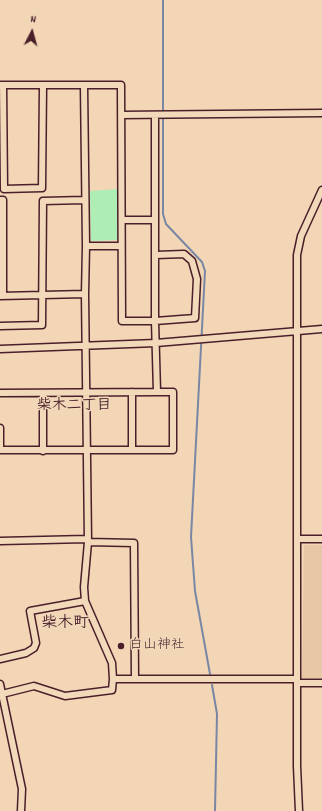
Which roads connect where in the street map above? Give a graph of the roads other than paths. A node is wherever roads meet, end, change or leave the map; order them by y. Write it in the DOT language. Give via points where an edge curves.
graph roads {
  1 [pos="2,85"];
  2 [pos="43,86"];
  3 [pos="84,86"];
  4 [pos="322,114"];
  5 [pos="121,115"];
  6 [pos="156,115"];
  7 [pos="322,190"];
  8 [pos="0,200"];
  9 [pos="84,200"];
  10 [pos="122,220"];
  11 [pos="155,220"];
  12 [pos="86,246"];
  13 [pos="121,246"];
  14 [pos="156,255"];
  15 [pos="85,294"];
  16 [pos="43,295"];
  17 [pos="2,296"];
  18 [pos="155,321"];
  19 [pos="0,326"];
  20 [pos="322,329"];
  21 [pos="296,331"];
  22 [pos="156,343"];
  23 [pos="86,346"];
  24 [pos="0,349"];
  25 [pos="86,392"];
  26 [pos="132,392"];
  27 [pos="157,392"];
  28 [pos="0,393"];
  29 [pos="43,393"];
  30 [pos="0,428"];
  31 [pos="132,449"];
  32 [pos="0,450"];
  33 [pos="44,451"];
  34 [pos="87,451"];
  35 [pos="298,539"];
  36 [pos="322,539"];
  37 [pos="0,540"];
  38 [pos="87,540"];
  39 [pos="85,602"];
  40 [pos="0,659"];
  41 [pos="113,679"];
  42 [pos="135,679"];
  43 [pos="297,681"];
  44 [pos="322,683"];
  45 [pos="0,684"];
  46 [pos="2,694"];
  47 [pos="21,811"];
  48 [pos="299,811"];
  1 -- 2 [label="street"];
  1 -- 2 [label="street" via="4,189 42,188"];
  2 -- 3 [label="street"];
  3 -- 5 [label="street" via="121,85"];
  3 -- 9 [label="street"];
  4 -- 6 [label="street"];
  5 -- 6 [label="street"];
  5 -- 10 [label="street"];
  6 -- 11 [label="street"];
  7 -- 21 [label="street" via="301,236 297,254"];
  8 -- 17 [label="street" via="3,200"];
  9 -- 12 [label="street"];
  9 -- 16 [label="street" via="43,200"];
  10 -- 11 [label="street"];
  10 -- 13 [label="street"];
  11 -- 14 [label="street"];
  12 -- 13 [label="street"];
  12 -- 15 [label="street"];
  13 -- 18 [label="street" via="122,321"];
  14 -- 18 [label="street"];
  14 -- 18 [label="street" via="184,254 192,261 197,279 195,318"];
  15 -- 16 [label="street"];
  15 -- 23 [label="street"];
  16 -- 17 [label="street"];
  16 -- 19 [label="street" via="42,325"];
  18 -- 22 [label="street"];
  20 -- 21 [label="street"];
  21 -- 22 [label="street"];
  21 -- 35 [label="street"];
  22 -- 23 [label="street"];
  22 -- 27 [label="street"];
  23 -- 24 [label="street"];
  23 -- 25 [label="street"];
  25 -- 26 [label="street"];
  25 -- 29 [label="street"];
  25 -- 34 [label="street"];
  26 -- 27 [label="street"];
  26 -- 31 [label="street"];
  27 -- 31 [label="street" via="173,392 173,450"];
  28 -- 29 [label="street"];
  29 -- 33 [label="street"];
  30 -- 32 [label="street"];
  31 -- 34 [label="street"];
  32 -- 33 [label="street"];
  33 -- 34 [label="street"];
  34 -- 38 [label="street"];
  35 -- 36 [label="street"];
  35 -- 43 [label="street"];
  37 -- 38 [label="street"];
  38 -- 39 [label="street"];
  38 -- 42 [label="street" via="134,543"];
  39 -- 40 [label="street" via="30,611 36,643 34,648 26,653"];
  39 -- 41 [label="street" via="112,663"];
  41 -- 42 [label="street"];
  41 -- 46 [label="street" via="112,690 65,696 34,686"];
  42 -- 43 [label="street"];
  43 -- 44 [label="street"];
  43 -- 48 [label="street"];
  45 -- 46 [label="street"];
  46 -- 47 [label="street" via="22,789"];
}
